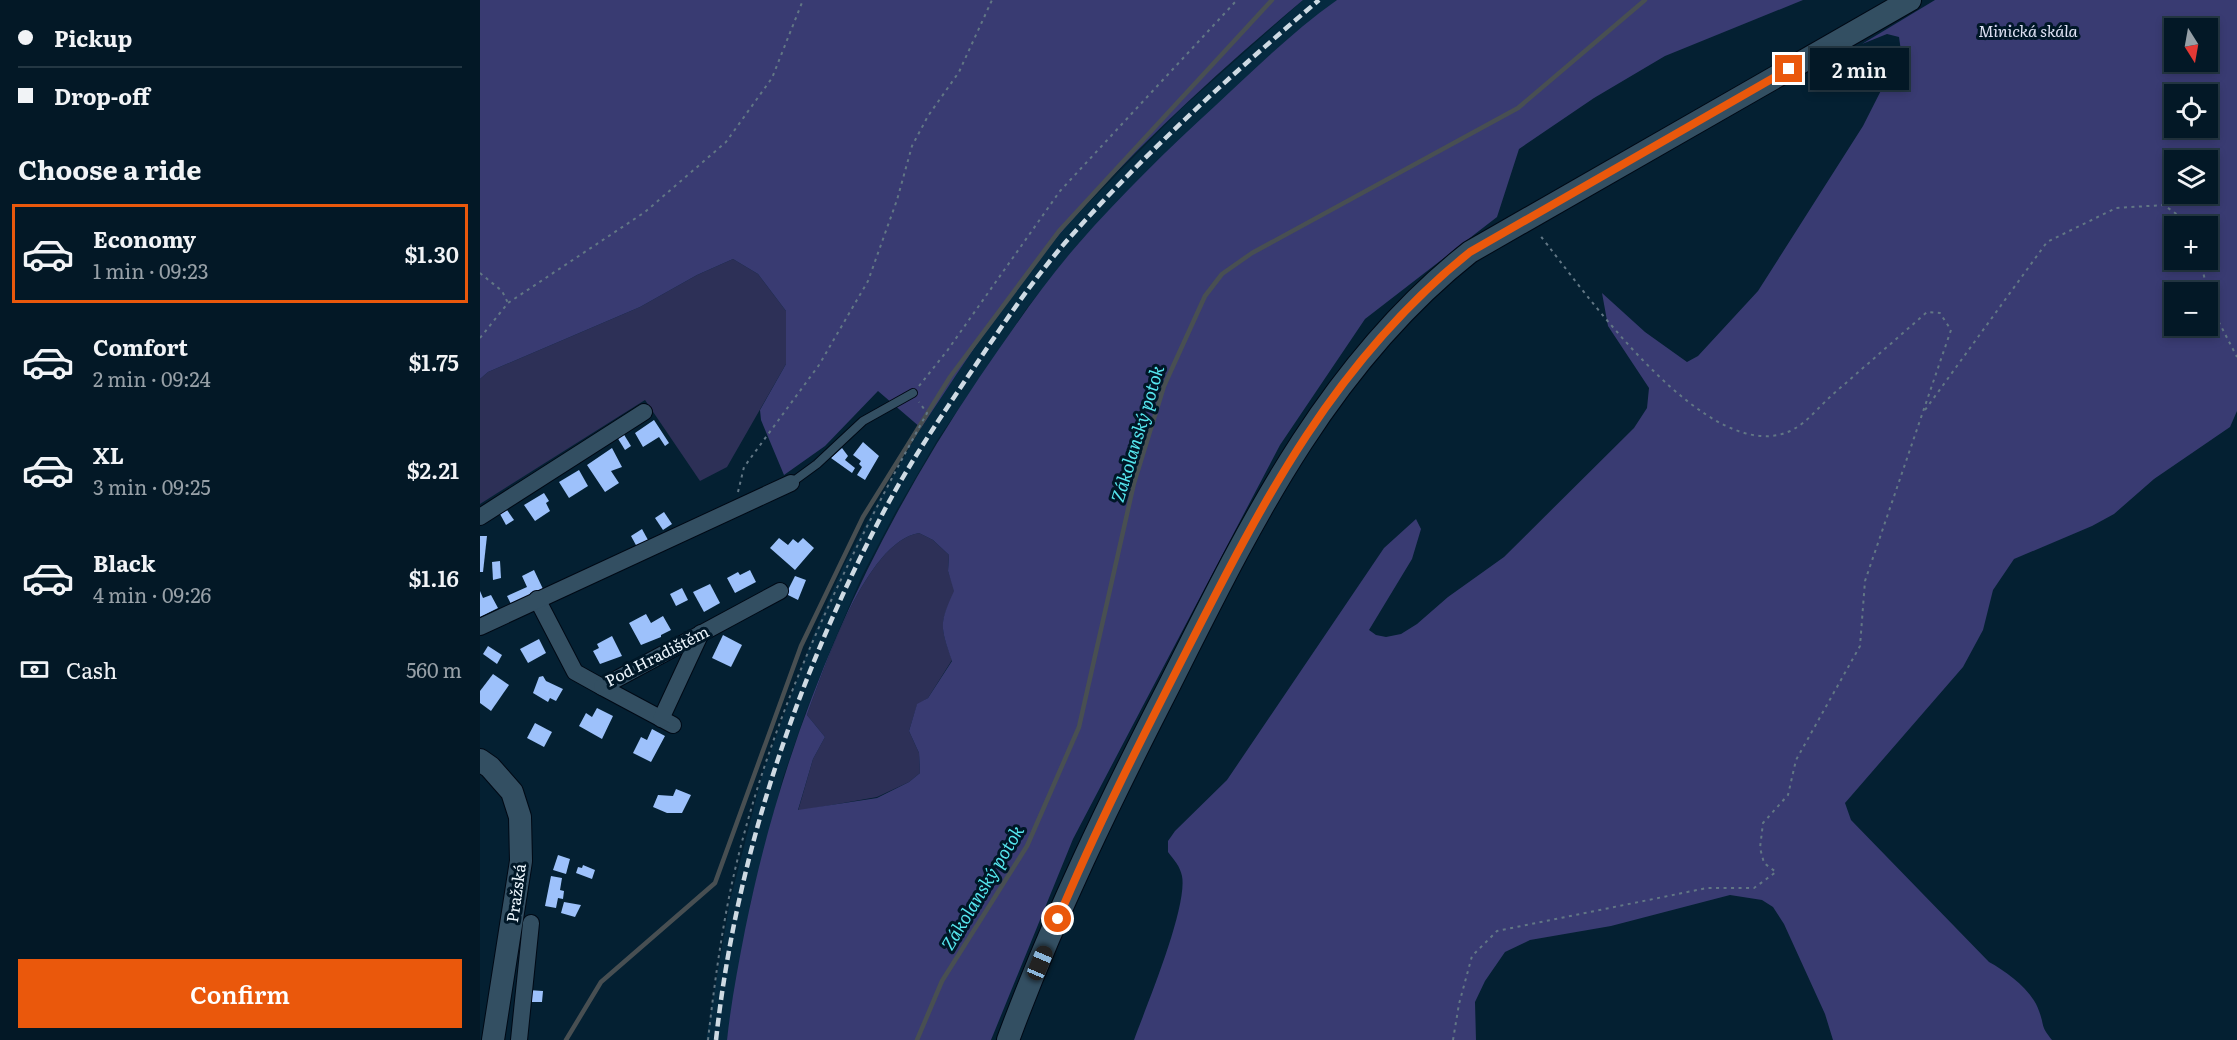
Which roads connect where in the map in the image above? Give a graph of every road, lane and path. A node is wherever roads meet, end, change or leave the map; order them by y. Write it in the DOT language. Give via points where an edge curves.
graph roads {
  1 [pos="803,0"];
  2 [pos="992,0"];
  3 [pos="1237,0"];
  4 [pos="1910,0"];
  5 [pos="2179,216"];
  6 [pos="1527,219"];
  7 [pos="480,273"];
  8 [pos="508,303"];
  9 [pos="2218,320"];
  10 [pos="480,338"];
  11 [pos="2237,357"];
  12 [pos="913,393"];
  13 [pos="921,405"];
  14 [pos="644,412"];
  15 [pos="1922,412"];
  16 [pos="791,483"];
  17 [pos="737,498"];
  18 [pos="480,517"];
  19 [pos="780,591"];
  20 [pos="537,599"];
  21 [pos="480,627"];
  22 [pos="701,633"];
  23 [pos="602,687"];
  24 [pos="480,760"];
  25 [pos="531,923"];
  26 [pos="494,1040"];
  27 [pos="519,1040"];
  28 [pos="708,1040"];
  29 [pos="1008,1040"];
  30 [pos="1453,1040"];
  1 -- 8 [label="path" via="772,78 726,142 645,212"];
  2 -- 17 [label="path" via="959,72 912,146 868,281 819,365 744,467"];
  3 -- 12 [label="path" via="1060,191"];
  4 -- 6 [label="main road"];
  5 -- 15 [label="path" via="2164,205 2116,208 2047,242"];
  6 -- 15 [label="path" via="1614,332 1683,400 1735,429 1764,438 1794,429 1927,312 1940,313 1951,330"];
  6 -- 29 [label="main road" via="1470,252 1431,283 1347,375 1310,427 1215,594 1095,831"];
  7 -- 8 [label="path" via="502,291"];
  8 -- 10 [label="path"];
  9 -- 11 [label="path"];
  12 -- 16 [label="lane" via="863,421"];
  13 -- 28 [label="path" via="927,413 869,519 818,627 759,788 732,882"];
  14 -- 18 [label="street"];
  15 -- 30 [label="path" via="1864,581 1860,646 1796,760 1788,795 1763,823 1760,848 1764,863 1776,872 1754,888 1707,888 1497,931 1472,956"];
  16 -- 20 [label="street"];
  19 -- 22 [label="street, Pod Hradištěm"];
  20 -- 21 [label="street"];
  20 -- 23 [label="street, Pod Hradištěm" via="575,672"];
  22 -- 23 [label="street, Pod Hradištěm"];
  22 -- 23 [label="street" via="667,722"];
  24 -- 26 [label="main road, Pražská" via="512,792 520,817 521,861"];
  25 -- 27 [label="street, Pražská"];
}
